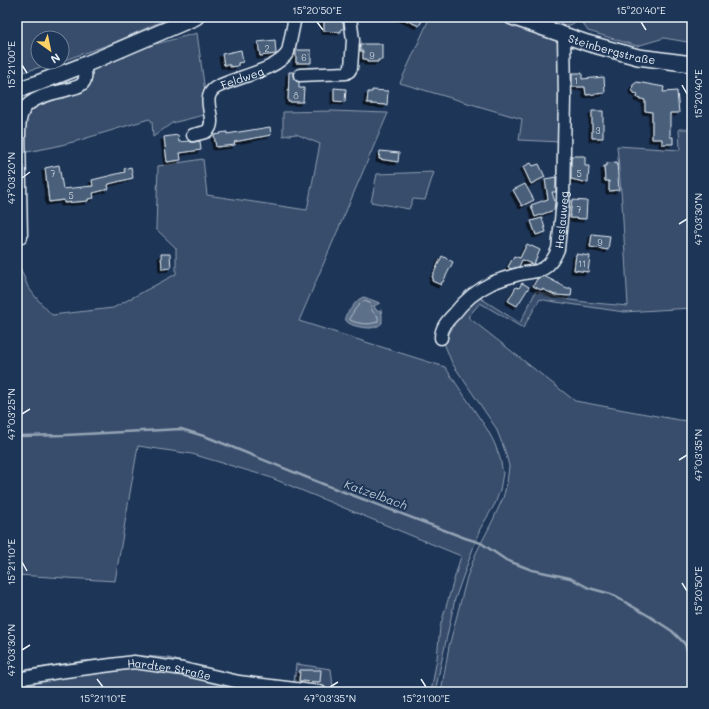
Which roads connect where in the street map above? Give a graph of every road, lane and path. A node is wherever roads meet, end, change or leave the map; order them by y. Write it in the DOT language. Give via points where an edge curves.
graph roads {
  1 [pos="196,17"];
  2 [pos="295,17"];
  3 [pos="350,17"];
  4 [pos="512,17"];
  5 [pos="564,35"];
  6 [pos="692,64"];
  7 [pos="84,65"];
  8 [pos="300,75"];
  9 [pos="17,90"];
  10 [pos="193,135"];
  11 [pos="21,237"];
  12 [pos="441,338"];
  13 [pos="17,679"];
  14 [pos="320,692"];
  1 -- 7 [label="main road"];
  2 -- 10 [label="street, Feldweg" via="286,56 272,65 214,90 209,96 210,127 206,132"];
  3 -- 8 [label="street" via="352,40 349,71"];
  4 -- 5 [label="main road, Steinbergstraße"];
  5 -- 6 [label="main road, Steinbergstraße" via="638,58"];
  5 -- 12 [label="street, Haslauweg" via="563,201 556,255 539,271 493,282 478,290 448,321 442,330"];
  7 -- 9 [label="main road"];
  7 -- 11 [label="street" via="85,79 80,86 34,100 22,112 18,135"];
  13 -- 14 [label="street, Hardter Straße" via="134,662 184,669 239,682"];
}
